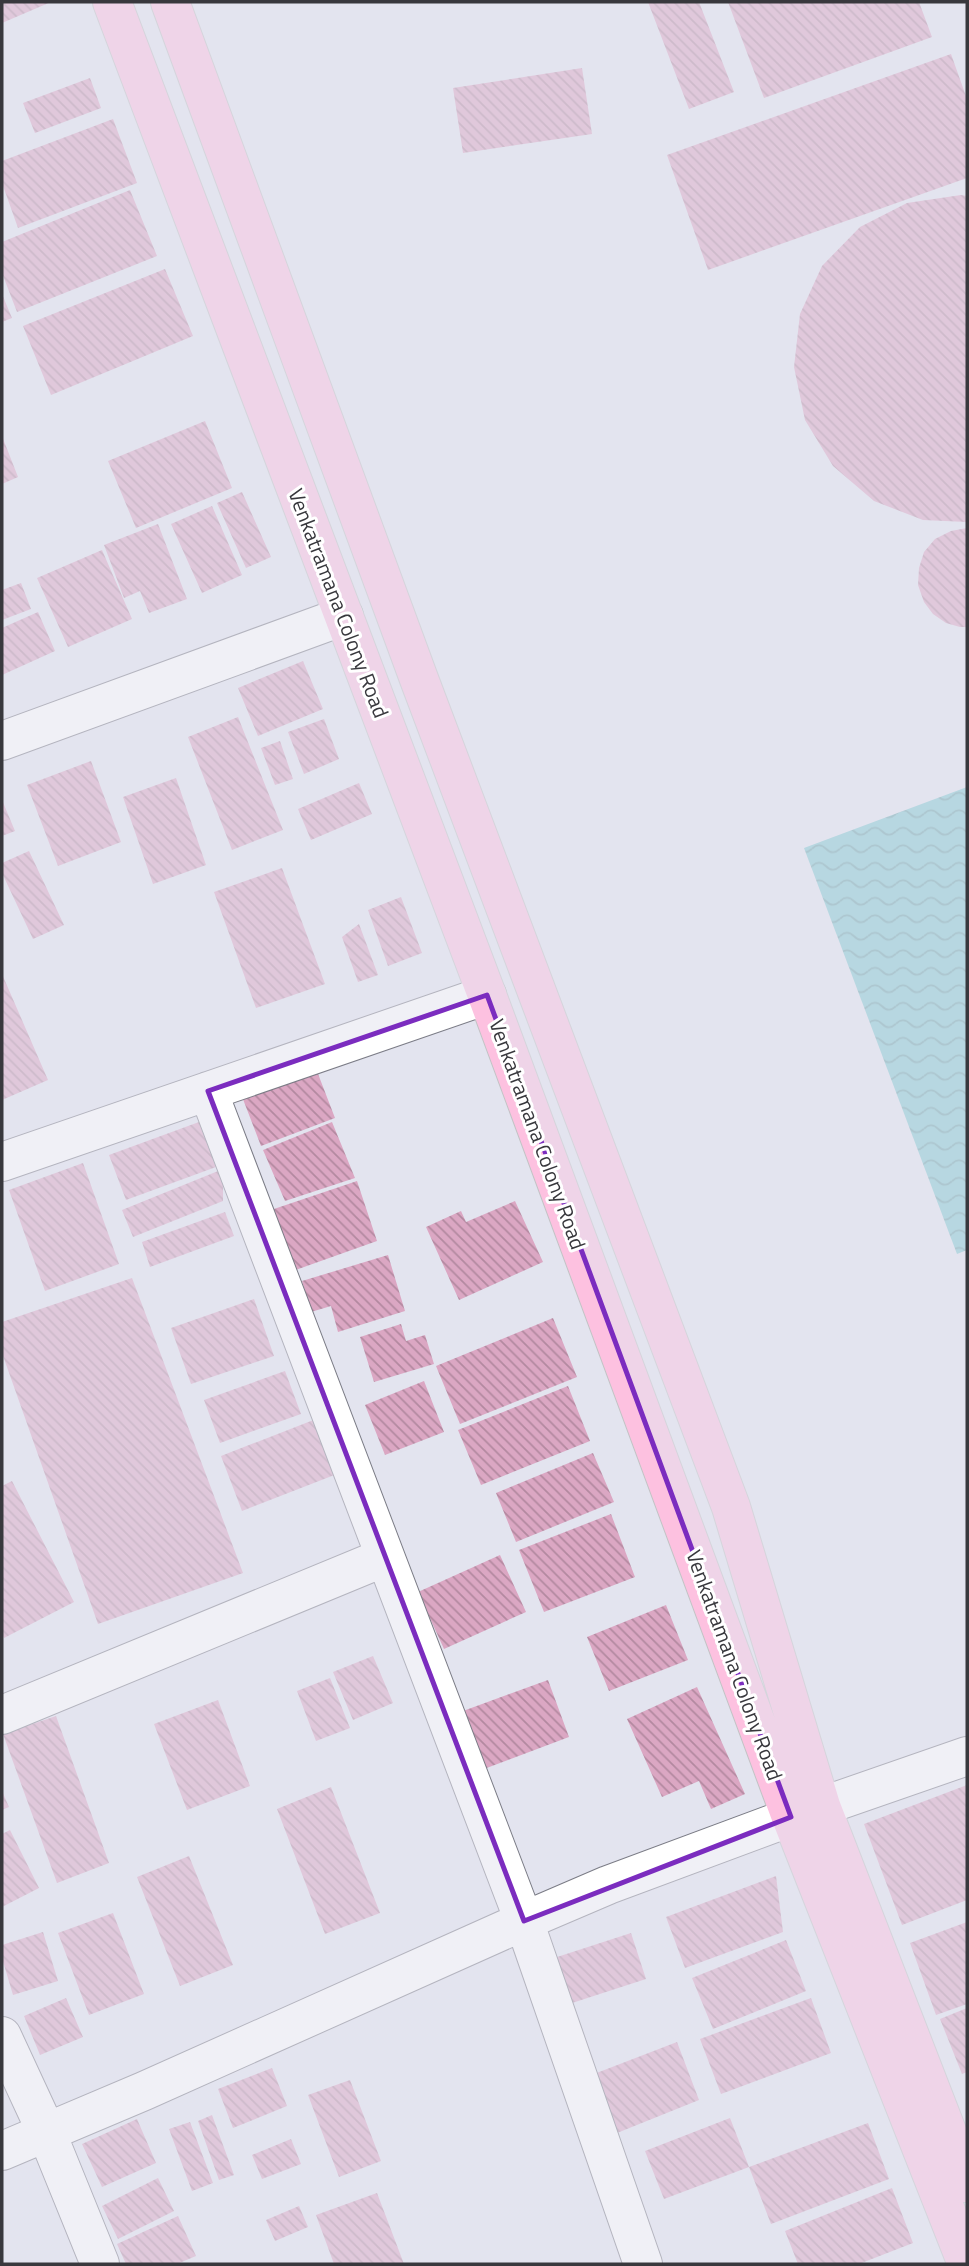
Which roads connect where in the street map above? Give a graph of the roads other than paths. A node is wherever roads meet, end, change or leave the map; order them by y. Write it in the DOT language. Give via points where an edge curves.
graph roads {
  1 [pos="112,2"];
  2 [pos="170,2"];
  3 [pos="344,616"];
  4 [pos="2,741"];
  5 [pos="487,995"];
  6 [pos="208,1091"];
  7 [pos="2,1162"];
  8 [pos="385,1557"];
  9 [pos="2,1715"];
  10 [pos="967,1756"];
  11 [pos="806,1812"];
  12 [pos="524,1921"];
  13 [pos="2,2036"];
  14 [pos="46,2131"];
  15 [pos="2,2151"];
  16 [pos="967,2183"];
  17 [pos="100,2264"];
  18 [pos="643,2264"];
  19 [pos="967,2264"];
  1 -- 3 [label="main road, Venkatramana Colony Road"];
  2 -- 11 [label="main road" via="731,1507"];
  3 -- 4 [label="street"];
  3 -- 5 [label="main road, Venkatramana Colony Road"];
  5 -- 6 [label="street"];
  5 -- 11 [label="main road, Venkatramana Colony Road"];
  6 -- 7 [label="street"];
  6 -- 8 [label="street"];
  8 -- 9 [label="street"];
  8 -- 12 [label="street"];
  10 -- 11 [label="street"];
  11 -- 12 [label="street"];
  11 -- 16 [label="main road"];
  11 -- 19 [label="main road, Venkatramana Colony Road"];
  12 -- 14 [label="street"];
  12 -- 18 [label="street"];
  13 -- 14 [label="street"];
  14 -- 15 [label="street"];
  14 -- 17 [label="street"];
}
